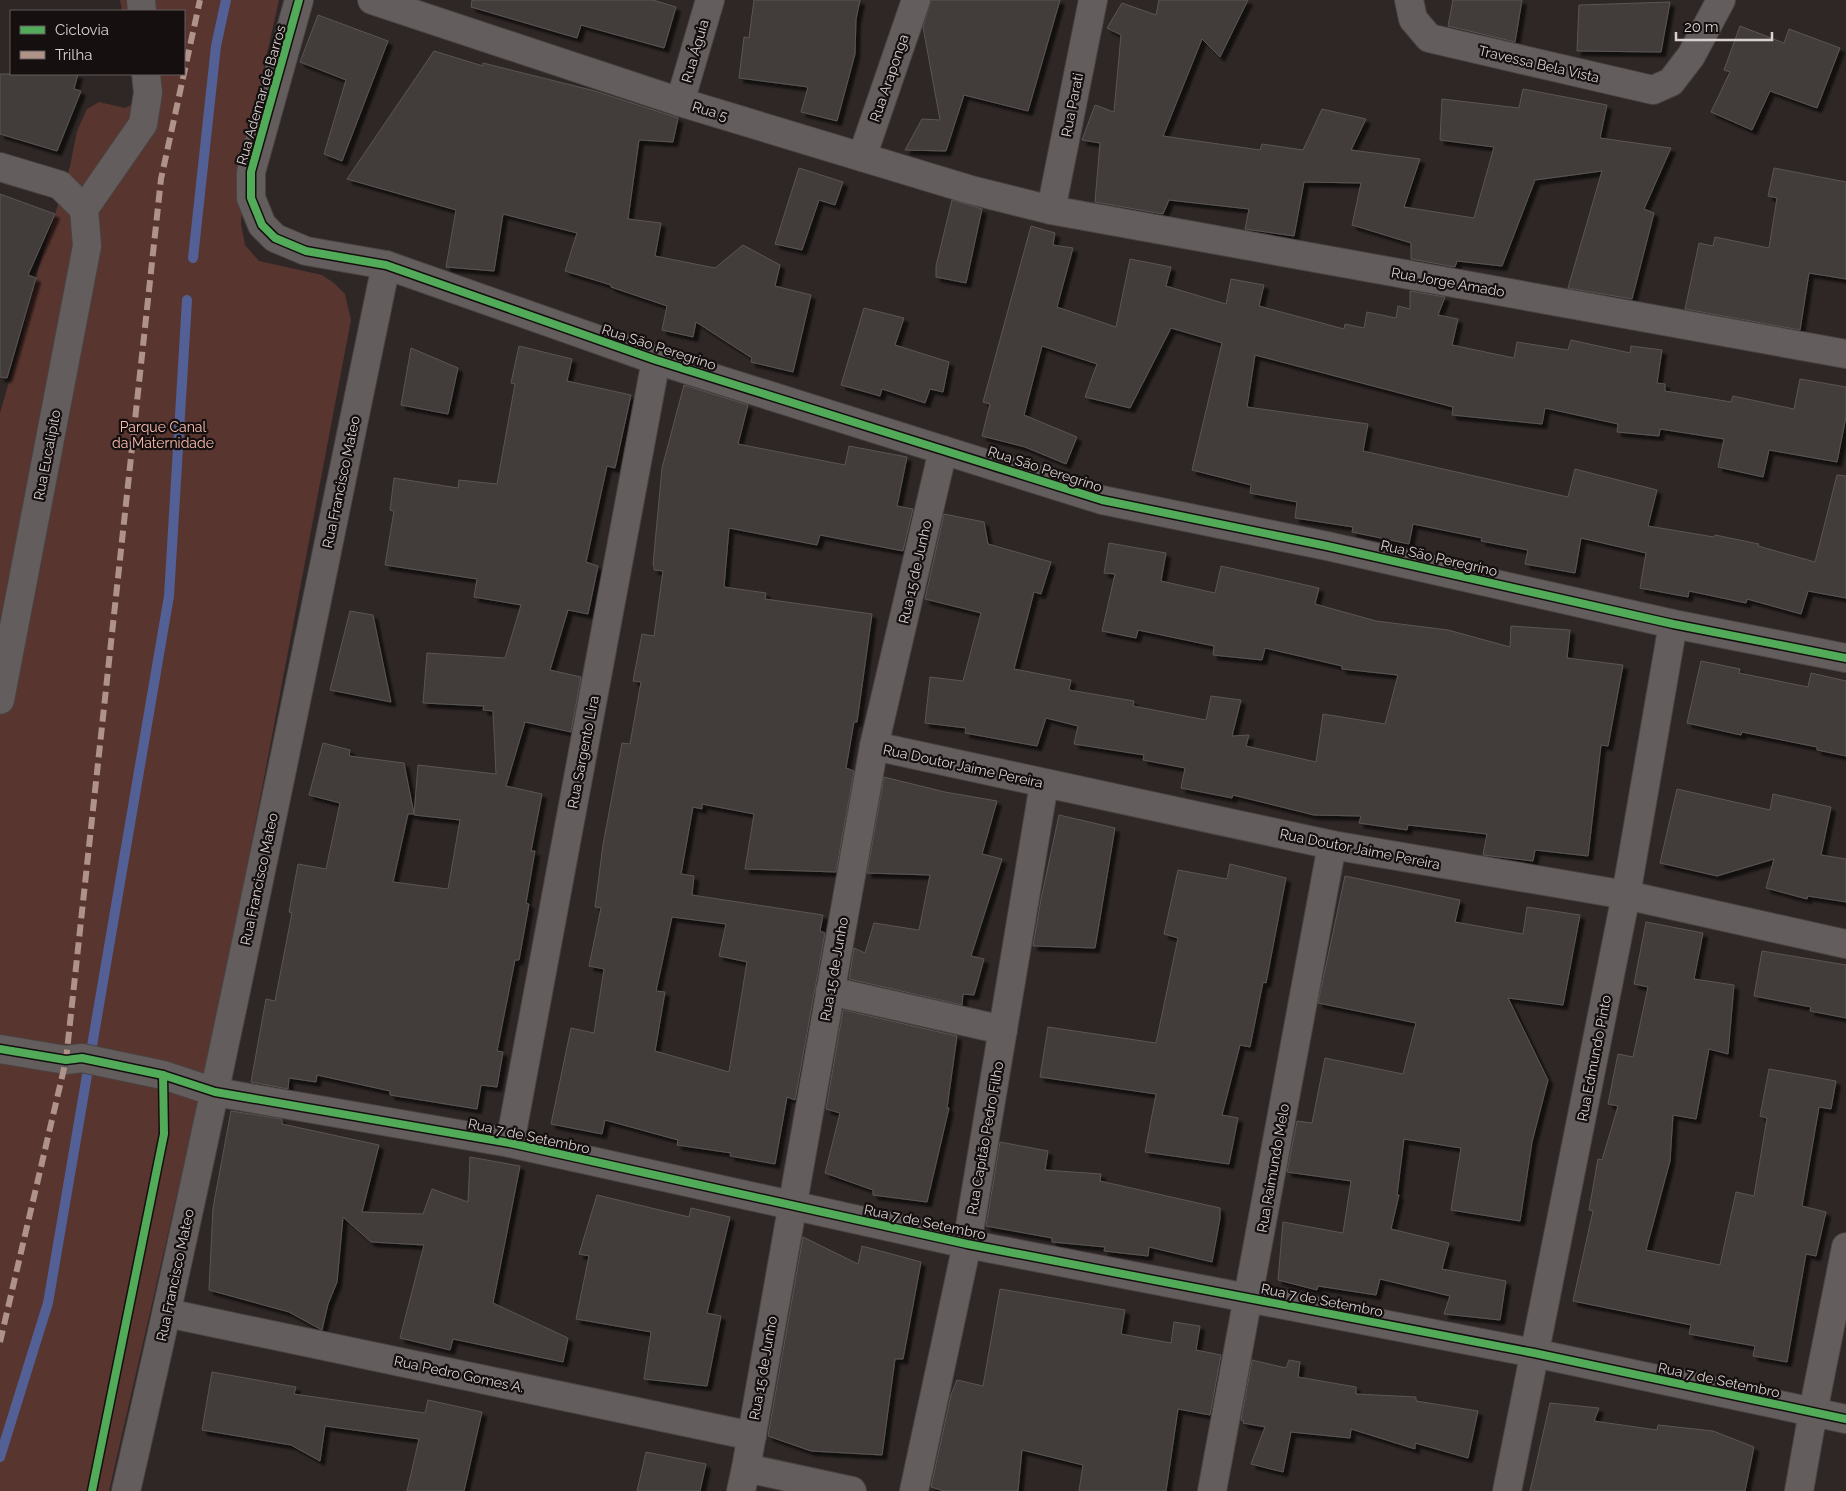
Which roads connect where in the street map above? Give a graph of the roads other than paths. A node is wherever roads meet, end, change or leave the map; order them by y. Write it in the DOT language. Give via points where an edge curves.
graph roads {
  1 [pos="300,0"];
  2 [pos="372,0"];
  3 [pos="710,0"];
  4 [pos="916,0"];
  5 [pos="1093,0"];
  6 [pos="1721,0"];
  7 [pos="1411,9"];
  8 [pos="146,75"];
  9 [pos="680,102"];
  10 [pos="862,157"];
  11 [pos="0,167"];
  12 [pos="84,209"];
  13 [pos="1051,210"];
  14 [pos="262,225"];
  15 [pos="386,265"];
  16 [pos="1846,354"];
  17 [pos="656,360"];
  18 [pos="943,450"];
  19 [pos="1673,624"];
  20 [pos="1846,658"];
  21 [pos="0,700"];
  22 [pos="874,746"];
  23 [pos="1044,784"];
  24 [pos="1332,845"];
  25 [pos="1626,896"];
  26 [pos="1846,944"];
  27 [pos="830,991"];
  28 [pos="1003,1030"];
  29 [pos="0,1049"];
  30 [pos="215,1092"];
  31 [pos="510,1143"];
  32 [pos="791,1207"];
  33 [pos="967,1244"];
  34 [pos="1846,1247"];
  35 [pos="1249,1299"];
  36 [pos="167,1313"];
  37 [pos="1534,1353"];
  38 [pos="1813,1412"];
  39 [pos="1846,1419"];
  40 [pos="752,1436"];
  41 [pos="743,1480"];
  42 [pos="126,1491"];
  43 [pos="852,1491"];
  44 [pos="914,1491"];
  45 [pos="1212,1491"];
  46 [pos="1507,1491"];
  47 [pos="1799,1491"];
  1 -- 14 [label="street, Rua Ademar de Barros" via="251,172 251,198"];
  2 -- 9 [label="street, Rua 5"];
  3 -- 9 [label="street, Rua Águia"];
  4 -- 10 [label="street, Rua Araponga"];
  5 -- 13 [label="street, Rua Parati"];
  6 -- 7 [label="street, Travessa Bela Vista" via="1691,56 1672,82 1653,90 1429,38"];
  8 -- 12 [label="street" via="148,93 143,124"];
  9 -- 10 [label="street, Rua 5"];
  10 -- 13 [label="street, Rua 5"];
  11 -- 12 [label="street" via="60,185"];
  12 -- 21 [label="street, Rua Eucalipito" via="88,246"];
  13 -- 16 [label="street, Rua Jorge Amado"];
  14 -- 15 [label="street, Rua São Peregrino" via="275,238 306,251"];
  15 -- 17 [label="street, Rua São Peregrino"];
  15 -- 30 [label="street, Rua Francisco Mateo"];
  17 -- 18 [label="street, Rua São Peregrino"];
  17 -- 31 [label="street, Rua Sargento Lira"];
  18 -- 19 [label="street, Rua São Peregrino" via="1102,500 1327,546"];
  18 -- 22 [label="street, Rua 15 de Junho"];
  19 -- 20 [label="street, Rua São Peregrino"];
  19 -- 25 [label="street, Rua Edmundo Pinto"];
  22 -- 23 [label="street, Rua Doutor Jaime Pereira"];
  22 -- 27 [label="street, Rua 15 de Junho"];
  23 -- 24 [label="street, Rua Doutor Jaime Pereira"];
  23 -- 28 [label="street, Rua Capitão Pedro Filho"];
  24 -- 25 [label="street, Rua Doutor Jaime Pereira"];
  24 -- 35 [label="street, Rua Raimundo Melo"];
  25 -- 26 [label="street, Rua Doutor Jaime Pereira"];
  25 -- 37 [label="street, Rua Edmundo Pinto"];
  27 -- 28 [label="street"];
  27 -- 32 [label="street, Rua 15 de Junho"];
  28 -- 33 [label="street, Rua Capitão Pedro Filho"];
  29 -- 30 [label="street, Rua 7 de Setembro" via="66,1060 82,1058 163,1075"];
  30 -- 31 [label="street, Rua 7 de Setembro"];
  30 -- 36 [label="street, Rua Francisco Mateo"];
  31 -- 32 [label="street, Rua 7 de Setembro"];
  32 -- 33 [label="street, Rua 7 de Setembro"];
  32 -- 40 [label="street, Rua 15 de Junho"];
  33 -- 35 [label="street, Rua 7 de Setembro"];
  33 -- 44 [label="street, Rua Capitão Pedro Filho"];
  34 -- 38 [label="street"];
  35 -- 37 [label="street, Rua 7 de Setembro"];
  35 -- 45 [label="street, Rua Raimundo Melo"];
  36 -- 40 [label="street, Rua Pedro Gomes A."];
  36 -- 42 [label="street, Rua Francisco Mateo"];
  37 -- 38 [label="street, Rua 7 de Setembro"];
  37 -- 46 [label="street, Rua Edmundo Pinto"];
  38 -- 39 [label="street, Rua 7 de Setembro"];
  38 -- 47 [label="street"];
  40 -- 41 [label="street, Rua 15 de Junho"];
  41 -- 43 [label="street"];
}
